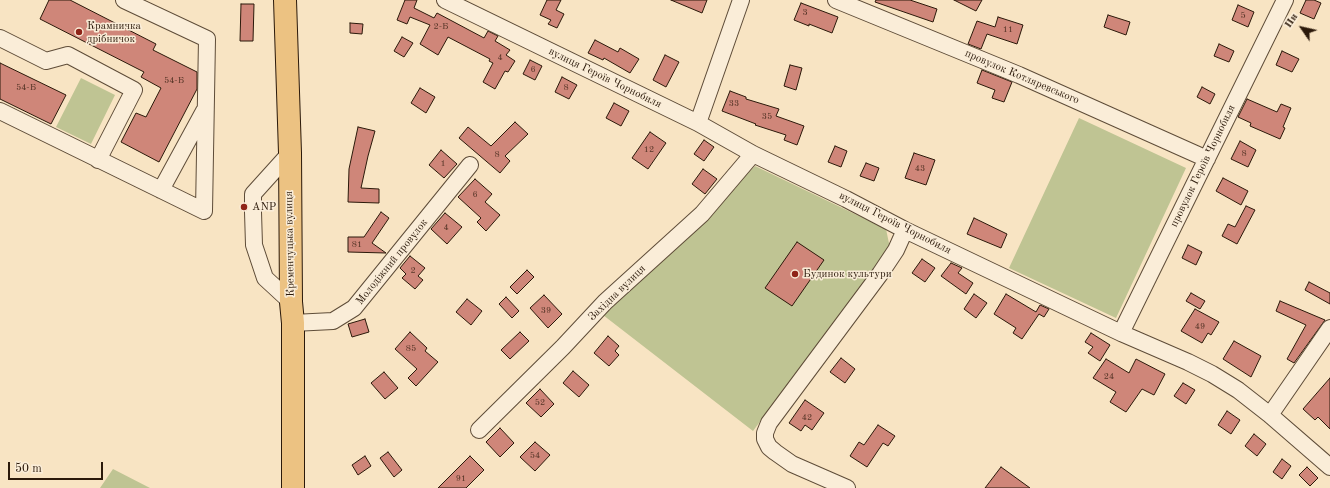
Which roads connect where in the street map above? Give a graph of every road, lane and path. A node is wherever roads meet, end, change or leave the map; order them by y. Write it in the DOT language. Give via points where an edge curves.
graph roads {
  1 [pos="124,0"];
  2 [pos="285,0"];
  3 [pos="445,0"];
  4 [pos="741,0"];
  5 [pos="836,0"];
  6 [pos="1286,0"];
  7 [pos="0,38"];
  8 [pos="206,108"];
  9 [pos="0,111"];
  10 [pos="698,123"];
  11 [pos="290,153"];
  12 [pos="753,154"];
  13 [pos="1207,159"];
  14 [pos="98,160"];
  15 [pos="470,165"];
  16 [pos="161,190"];
  17 [pos="905,230"];
  18 [pos="292,313"];
  19 [pos="1330,328"];
  20 [pos="1122,333"];
  21 [pos="1270,415"];
  22 [pos="479,430"];
  23 [pos="1330,467"];
  24 [pos="293,488"];
  25 [pos="847,488"];
  1 -- 8 [label="street" via="207,39"];
  2 -- 11 [label="highway, Кременчуцька вулиця"];
  3 -- 10 [label="street, вулиця Героїв Чорнобиля"];
  4 -- 10 [label="street"];
  5 -- 13 [label="street, провулок Котляревського" via="1019,75"];
  6 -- 13 [label="street, провулок Героїв Чорнобиля"];
  7 -- 14 [label="street" via="46,61 68,55 134,90"];
  8 -- 16 [label="street"];
  8 -- 16 [label="street" via="204,211"];
  9 -- 14 [label="street"];
  10 -- 12 [label="street, вулиця Героїв Чорнобиля"];
  11 -- 18 [label="highway, Кременчуцька вулиця"];
  11 -- 18 [label="street" via="253,194 253,212 254,245 265,278"];
  12 -- 17 [label="street, вулиця Героїв Чорнобиля"];
  12 -- 22 [label="street, Західна вулиця" via="702,214 605,302 564,347"];
  13 -- 20 [label="street, провулок Героїв Чорнобиля"];
  14 -- 16 [label="street"];
  15 -- 18 [label="street, Молодіжний провулок" via="354,308 333,321"];
  17 -- 20 [label="street, вулиця Героїв Чорнобиля"];
  17 -- 25 [label="street" via="896,250 880,274 768,423 765,433 769,447 792,464"];
  18 -- 24 [label="highway, Кременчуцька вулиця"];
  19 -- 21 [label="street"];
  20 -- 21 [label="street, вулиця Героїв Чорнобиля" via="1212,374"];
  21 -- 23 [label="street, вулиця Героїв Чорнобиля"];
}
